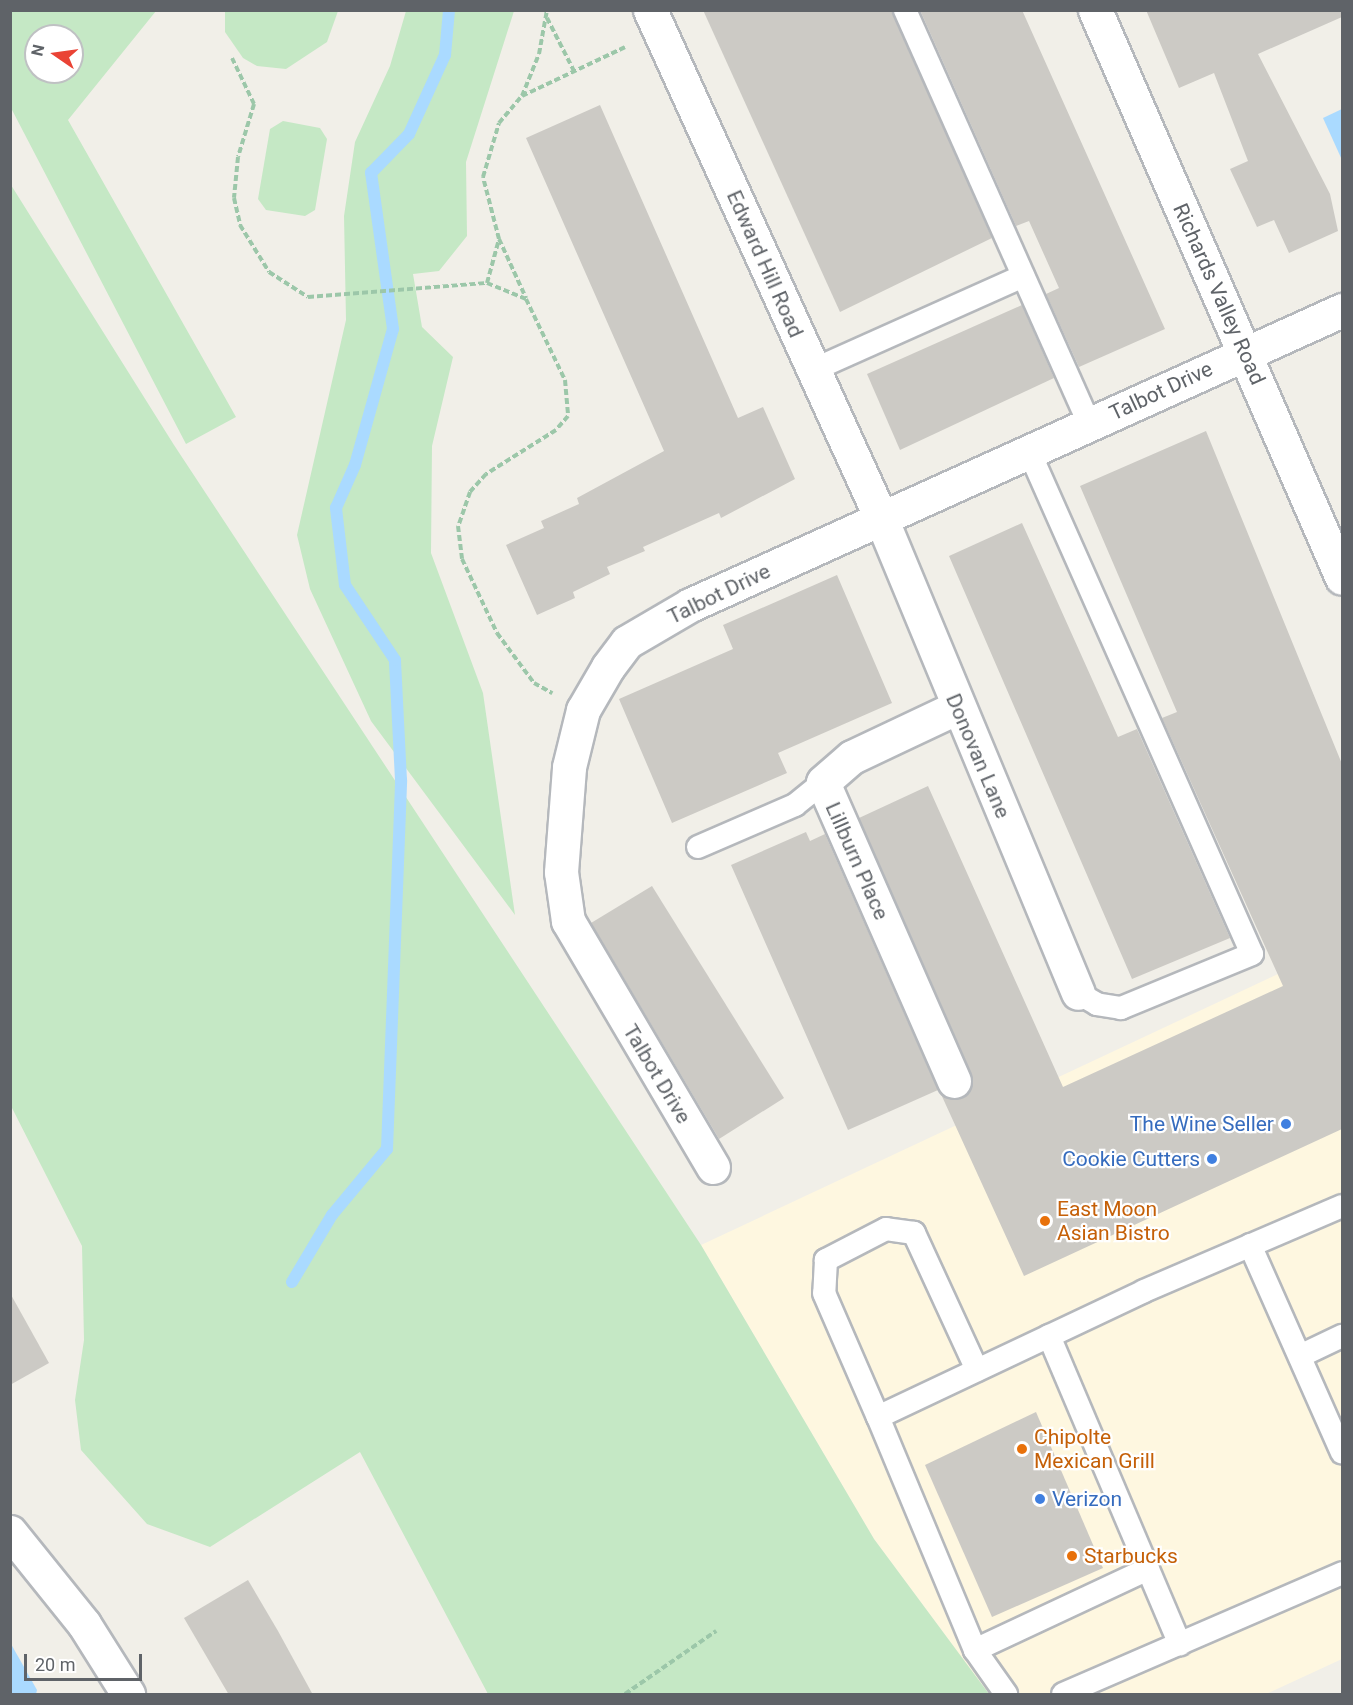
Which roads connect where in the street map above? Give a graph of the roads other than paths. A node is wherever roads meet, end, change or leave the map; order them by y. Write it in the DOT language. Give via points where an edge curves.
graph roads {
  1 [pos="905,10"];
  2 [pos="1099,12"];
  3 [pos="655,21"];
  4 [pos="1023,276"];
  5 [pos="1342,310"];
  6 [pos="1244,353"];
  7 [pos="813,370"];
  8 [pos="1089,423"];
  9 [pos="1029,451"];
  10 [pos="880,518"];
  11 [pos="1342,578"];
  12 [pos="957,707"];
  13 [pos="823,782"];
  14 [pos="698,848"];
  15 [pos="1078,993"];
  16 [pos="954,1081"];
  17 [pos="713,1167"];
  18 [pos="1342,1206"];
  19 [pos="1250,1245"];
  20 [pos="1049,1336"];
  21 [pos="1342,1336"];
  22 [pos="1300,1356"];
  23 [pos="977,1370"];
  24 [pos="878,1417"];
  25 [pos="1342,1453"];
  26 [pos="10,1532"];
  27 [pos="1148,1569"];
  28 [pos="1342,1573"];
  29 [pos="1180,1644"];
  30 [pos="975,1650"];
  31 [pos="128,1695"];
  32 [pos="1006,1695"];
  33 [pos="1063,1695"];
  1 -- 4 [label="lane"];
  2 -- 6 [label="street, Richards Valley Road"];
  3 -- 7 [label="street, Edward Hill Road"];
  4 -- 7 [label="lane"];
  4 -- 8 [label="lane"];
  5 -- 6 [label="street, Talbot Drive"];
  6 -- 8 [label="street, Talbot Drive"];
  6 -- 11 [label="street, Richards Valley Road"];
  7 -- 10 [label="street, Edward Hill Road"];
  8 -- 9 [label="street, Talbot Drive"];
  9 -- 10 [label="street, Talbot Drive"];
  9 -- 15 [label="lane" via="1252,954 1121,1008 1097,1004"];
  10 -- 12 [label="street, Donovan Lane"];
  10 -- 17 [label="street, Talbot Drive" via="690,605 627,642 583,710 564,809 561,872 568,921"];
  12 -- 13 [label="street, Lillburn Place" via="852,757"];
  12 -- 15 [label="street, Donovan Lane"];
  13 -- 14 [label="lane" via="795,806"];
  13 -- 16 [label="street, Lillburn Place"];
  18 -- 19 [label="lane"];
  19 -- 20 [label="lane"];
  19 -- 22 [label="lane"];
  20 -- 23 [label="lane"];
  20 -- 27 [label="lane"];
  21 -- 22 [label="lane"];
  22 -- 25 [label="lane"];
  23 -- 24 [label="lane"];
  23 -- 24 [label="lane" via="914,1233 886,1229 838,1250 826,1260 821,1285"];
  24 -- 30 [label="lane"];
  26 -- 31 [label="street" via="84,1624"];
  27 -- 29 [label="lane"];
  27 -- 30 [label="lane"];
  28 -- 29 [label="lane"];
  29 -- 33 [label="lane"];
  30 -- 32 [label="lane"];
}
